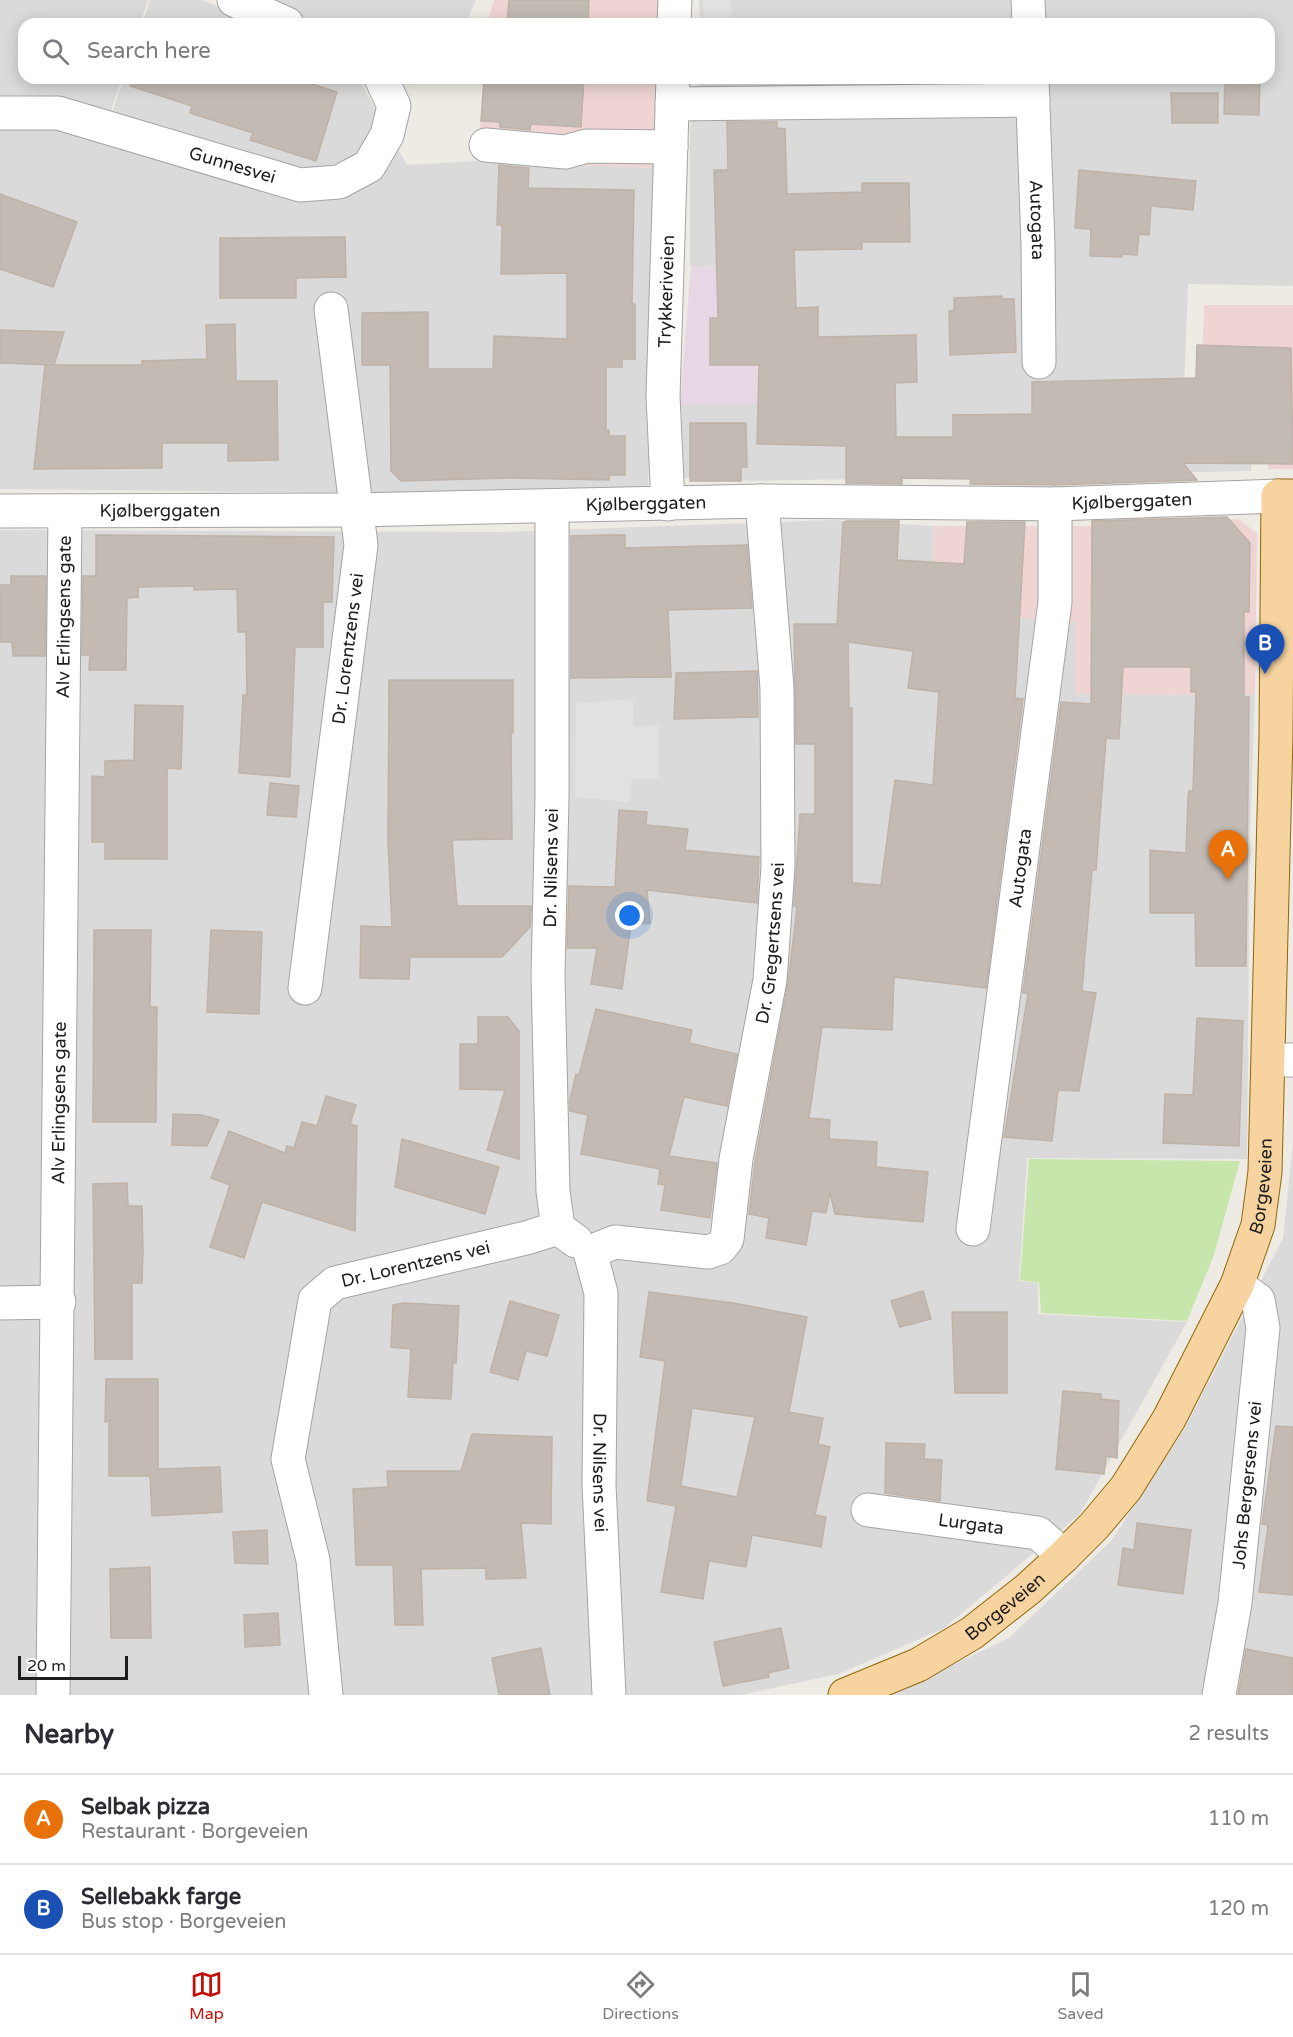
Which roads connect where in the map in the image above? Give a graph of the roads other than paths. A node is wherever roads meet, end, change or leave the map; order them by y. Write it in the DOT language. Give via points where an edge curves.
graph roads {
  1 [pos="234,0"];
  2 [pos="675,0"];
  3 [pos="1028,0"];
  4 [pos="274,18"];
  5 [pos="674,18"];
  6 [pos="1029,18"];
  7 [pos="384,84"];
  8 [pos="1033,89"];
  9 [pos="672,91"];
  10 [pos="0,113"];
  11 [pos="486,145"];
  12 [pos="671,147"];
  13 [pos="331,309"];
  14 [pos="1039,362"];
  15 [pos="1286,496"];
  16 [pos="762,501"];
  17 [pos="668,504"];
  18 [pos="1055,504"];
  19 [pos="552,508"];
  20 [pos="355,510"];
  21 [pos="0,511"];
  22 [pos="65,511"];
  23 [pos="1285,737"];
  24 [pos="305,988"];
  25 [pos="1281,1060"];
  26 [pos="558,1228"];
  27 [pos="973,1228"];
  28 [pos="590,1252"];
  29 [pos="1237,1285"];
  30 [pos="59,1302"];
  31 [pos="0,1303"];
  32 [pos="868,1509"];
  33 [pos="1064,1556"];
  34 [pos="53,1695"];
  35 [pos="326,1695"];
  36 [pos="609,1695"];
  37 [pos="845,1695"];
  38 [pos="1219,1695"];
  1 -- 4 [label="street"];
  2 -- 5 [label="street"];
  3 -- 6 [label="street"];
  7 -- 10 [label="street, Gunnesvei" via="394,106 387,135 369,166 339,182 300,185 58,113"];
  8 -- 9 [label="street"];
  8 -- 14 [label="street, Autogata"];
  9 -- 12 [label="street, Trykkeriveien"];
  11 -- 12 [label="street" via="565,152 587,146"];
  12 -- 17 [label="street, Trykkeriveien" via="663,396"];
  13 -- 20 [label="street, Dr. Lorentzens vei"];
  15 -- 18 [label="street, Kjølberggaten"];
  15 -- 23 [label="main road, Borgeveien"];
  16 -- 17 [label="street, Kjølberggaten"];
  16 -- 18 [label="street, Kjølberggaten"];
  16 -- 28 [label="street, Dr. Gregertsens vei" via="777,688 778,867 770,980 736,1159 727,1239 720,1248 708,1252 615,1242"];
  17 -- 19 [label="street, Kjølberggaten"];
  18 -- 27 [label="street, Autogata" via="1055,602"];
  19 -- 20 [label="street, Kjølberggaten"];
  19 -- 26 [label="street, Dr. Nilsens vei" via="548,975 553,1191"];
  20 -- 22 [label="street, Kjølberggaten"];
  20 -- 24 [label="street, Dr. Lorentzens vei" via="361,545"];
  21 -- 22 [label="street, Kjølberggaten"];
  22 -- 30 [label="street, Alv Erlingsens gate"];
  23 -- 25 [label="main road, Borgeveien"];
  25 -- 29 [label="main road, Borgeveien" via="1258,1225"];
  26 -- 28 [label="street"];
  26 -- 35 [label="street, Dr. Lorentzens vei" via="336,1282 315,1300 288,1459 313,1560"];
  28 -- 36 [label="street, Dr. Nilsens vei" via="601,1293 599,1485"];
  29 -- 33 [label="main road, Borgeveien" via="1169,1419 1126,1488"];
  29 -- 38 [label="street, Johs Bergersens vei" via="1258,1299 1263,1328 1235,1603"];
  30 -- 31 [label="street"];
  30 -- 34 [label="street, Alv Erlingsens gate"];
  32 -- 33 [label="street, Lurgata" via="1038,1533"];
  33 -- 37 [label="main road, Borgeveien" via="972,1633 918,1665"];
}
